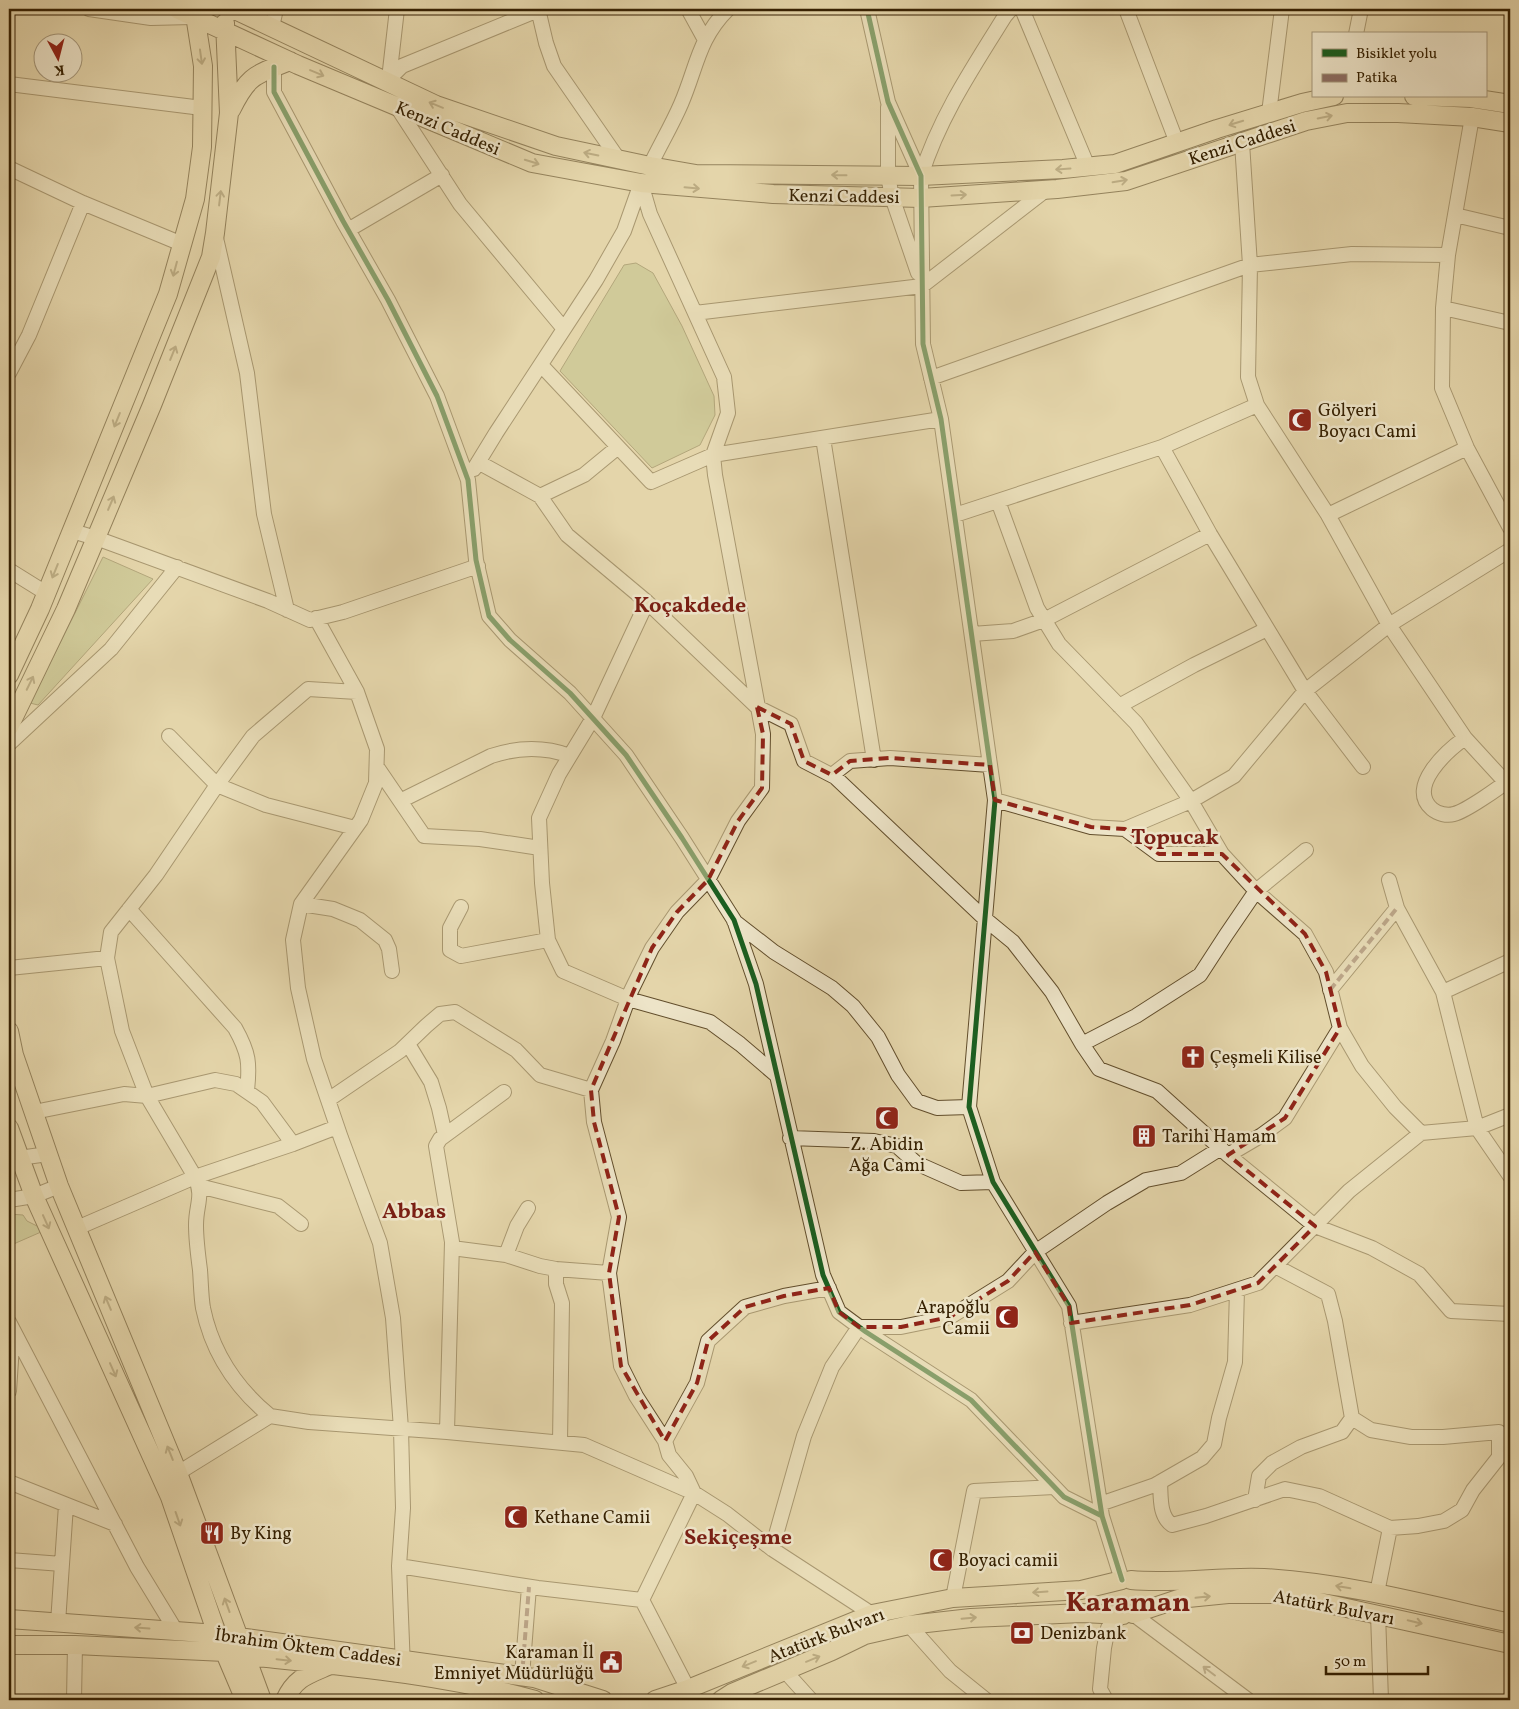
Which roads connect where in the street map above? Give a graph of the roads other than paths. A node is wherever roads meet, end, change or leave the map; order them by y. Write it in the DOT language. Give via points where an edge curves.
graph roads {
  1 [pos="89,9"];
  2 [pos="177,9"];
  3 [pos="225,9"];
  4 [pos="233,9"];
  5 [pos="276,9"];
  6 [pos="397,9"];
  7 [pos="538,9"];
  8 [pos="688,9"];
  9 [pos="728,9"];
  10 [pos="867,9"];
  11 [pos="1011,9"];
  12 [pos="1022,9"];
  13 [pos="1126,9"];
  14 [pos="1282,9"];
  15 [pos="1361,9"];
  16 [pos="195,13"];
  17 [pos="272,28"];
  18 [pos="225,32"];
  19 [pos="1356,32"];
  20 [pos="705,40"];
  21 [pos="282,64"];
  22 [pos="251,79"];
  23 [pos="9,84"];
  24 [pos="274,92"];
  25 [pos="1325,98"];
  26 [pos="1471,98"];
  27 [pos="888,102"];
  28 [pos="1510,104"];
  29 [pos="397,107"];
  30 [pos="202,108"];
  31 [pos="229,113"];
  32 [pos="1269,113"];
  33 [pos="1472,117"];
  34 [pos="1510,123"];
  35 [pos="1177,143"];
  36 [pos="1242,143"];
  37 [pos="619,160"];
  38 [pos="650,166"];
  39 [pos="1088,167"];
  40 [pos="9,168"];
  41 [pos="442,175"];
  42 [pos="888,176"];
  43 [pos="921,176"];
  44 [pos="641,183"];
  45 [pos="1046,190"];
  46 [pos="892,197"];
  47 [pos="921,198"];
  48 [pos="83,203"];
  49 [pos="1455,215"];
  50 [pos="1510,228"];
  51 [pos="348,230"];
  52 [pos="216,234"];
  53 [pos="182,244"];
  54 [pos="1448,255"];
  55 [pos="1250,265"];
  56 [pos="922,286"];
  57 [pos="1443,308"];
  58 [pos="695,313"];
  59 [pos="1510,323"];
  60 [pos="564,329"];
  61 [pos="541,365"];
  62 [pos="9,373"];
  63 [pos="931,378"];
  64 [pos="1257,405"];
  65 [pos="941,419"];
  66 [pos="824,438"];
  67 [pos="618,447"];
  68 [pos="1162,447"];
  69 [pos="1467,448"];
  70 [pos="713,455"];
  71 [pos="478,462"];
  72 [pos="468,480"];
  73 [pos="540,496"];
  74 [pos="998,501"];
  75 [pos="1328,515"];
  76 [pos="955,516"];
  77 [pos="1510,528"];
  78 [pos="72,531"];
  79 [pos="1210,534"];
  80 [pos="96,538"];
  81 [pos="1510,550"];
  82 [pos="478,566"];
  83 [pos="177,568"];
  84 [pos="9,570"];
  85 [pos="46,593"];
  86 [pos="647,602"];
  87 [pos="287,610"];
  88 [pos="316,618"];
  89 [pos="1044,620"];
  90 [pos="1389,625"];
  91 [pos="1267,629"];
  92 [pos="972,634"];
  93 [pos="9,675"];
  94 [pos="1305,691"];
  95 [pos="357,692"];
  96 [pos="1119,706"];
  97 [pos="757,707"];
  98 [pos="593,718"];
  99 [pos="9,727"];
  100 [pos="168,736"];
  101 [pos="1465,738"];
  102 [pos="9,744"];
  103 [pos="570,756"];
  104 [pos="874,760"];
  105 [pos="990,765"];
  106 [pos="1363,766"];
  107 [pos="377,767"];
  108 [pos="832,775"];
  109 [pos="1509,783"];
  110 [pos="217,785"];
  111 [pos="995,800"];
  112 [pos="400,801"];
  113 [pos="1191,801"];
  114 [pos="355,828"];
  115 [pos="1125,829"];
  116 [pos="540,848"];
  117 [pos="1306,850"];
  118 [pos="1222,854"];
  119 [pos="708,880"];
  120 [pos="1389,880"];
  121 [pos="1256,892"];
  122 [pos="301,904"];
  123 [pos="460,907"];
  124 [pos="1397,908"];
  125 [pos="129,909"];
  126 [pos="985,919"];
  127 [pos="734,920"];
  128 [pos="548,940"];
  129 [pos="107,958"];
  130 [pos="1510,961"];
  131 [pos="9,968"];
  132 [pos="392,971"];
  133 [pos="1330,990"];
  134 [pos="1443,992"];
  135 [pos="628,999"];
  136 [pos="1340,1028"];
  137 [pos="9,1032"];
  138 [pos="408,1044"];
  139 [pos="1082,1044"];
  140 [pos="775,1074"];
  141 [pos="592,1090"];
  142 [pos="247,1091"];
  143 [pos="504,1092"];
  144 [pos="147,1096"];
  145 [pos="328,1100"];
  146 [pos="969,1107"];
  147 [pos="34,1112"];
  148 [pos="1510,1115"];
  149 [pos="337,1127"];
  150 [pos="9,1128"];
  151 [pos="1477,1128"];
  152 [pos="1421,1133"];
  153 [pos="445,1135"];
  154 [pos="790,1138"];
  155 [pos="293,1144"];
  156 [pos="1224,1152"];
  157 [pos="48,1154"];
  158 [pos="14,1160"];
  159 [pos="1510,1176"];
  160 [pos="197,1181"];
  161 [pos="993,1182"];
  162 [pos="59,1186"];
  163 [pos="34,1196"];
  164 [pos="9,1200"];
  165 [pos="528,1208"];
  166 [pos="301,1224"];
  167 [pos="1315,1226"];
  168 [pos="77,1228"];
  169 [pos="452,1248"];
  170 [pos="1035,1252"];
  171 [pos="506,1255"];
  172 [pos="1275,1266"];
  173 [pos="556,1269"];
  174 [pos="609,1273"];
  175 [pos="828,1288"];
  176 [pos="1237,1290"];
  177 [pos="1510,1314"];
  178 [pos="1071,1323"];
  179 [pos="11,1326"];
  180 [pos="859,1327"];
  181 [pos="9,1391"];
  182 [pos="270,1416"];
  183 [pos="1352,1418"];
  184 [pos="401,1429"];
  185 [pos="447,1432"];
  186 [pos="664,1441"];
  187 [pos="560,1442"];
  188 [pos="178,1474"];
  189 [pos="9,1482"];
  190 [pos="1160,1482"];
  191 [pos="1054,1486"];
  192 [pos="694,1493"];
  193 [pos="1255,1500"];
  194 [pos="66,1505"];
  195 [pos="1101,1510"];
  196 [pos="114,1524"];
  197 [pos="1390,1528"];
  198 [pos="772,1549"];
  199 [pos="9,1560"];
  200 [pos="62,1564"];
  201 [pos="400,1566"];
  202 [pos="1127,1580"];
  203 [pos="529,1587"];
  204 [pos="1376,1593"];
  205 [pos="953,1598"];
  206 [pos="642,1600"];
  207 [pos="872,1614"];
  208 [pos="1378,1614"];
  209 [pos="1128,1615"];
  210 [pos="9,1619"];
  211 [pos="1510,1622"];
  212 [pos="58,1623"];
  213 [pos="909,1625"];
  214 [pos="176,1631"];
  215 [pos="217,1634"];
  216 [pos="238,1636"];
  217 [pos="1510,1644"];
  218 [pos="9,1645"];
  219 [pos="75,1645"];
  220 [pos="225,1652"];
  221 [pos="246,1656"];
  222 [pos="331,1665"];
  223 [pos="403,1666"];
  224 [pos="784,1670"];
  225 [pos="522,1676"];
  226 [pos="688,1689"];
  227 [pos="74,1700"];
  228 [pos="245,1700"];
  229 [pos="262,1700"];
  230 [pos="286,1700"];
  231 [pos="535,1700"];
  232 [pos="604,1700"];
  233 [pos="655,1700"];
  234 [pos="721,1700"];
  235 [pos="811,1700"];
  236 [pos="986,1700"];
  237 [pos="1106,1700"];
  238 [pos="1248,1700"];
  239 [pos="1381,1700"];
  1 -- 16 [label="street" via="151,18"];
  2 -- 16 [label="main road, Kenzi Caddesi"];
  3 -- 18 [label="main road"];
  4 -- 17 [label="main road, Kenzi Caddesi"];
  5 -- 17 [label="street"];
  6 -- 7 [label="street" via="389,79 402,66"];
  7 -- 37 [label="street" via="554,66"];
  8 -- 20 [label="street"];
  9 -- 20 [label="street"];
  10 -- 27 [label="street"];
  11 -- 43 [label="street" via="952,102 928,151"];
  12 -- 39 [label="street"];
  13 -- 35 [label="street"];
  14 -- 32 [label="street"];
  15 -- 19 [label="street"];
  16 -- 18 [label="main road, Kenzi Caddesi"];
  16 -- 30 [label="main road, one-way" via="203,66"];
  37 -- 17 [label="main road, Kenzi Caddesi, one-way" via="556,146 436,105"];
  18 -- 21 [label="main road, Kenzi Caddesi"];
  18 -- 31 [label="main road"];
  20 -- 38 [label="street" via="681,103"];
  21 -- 22 [label="main road"];
  21 -- 24 [label="street"];
  21 -- 29 [label="main road, Kenzi Caddesi, one-way"];
  22 -- 24 [label="street"];
  22 -- 31 [label="main road"];
  23 -- 30 [label="street"];
  24 -- 51 [label="street"];
  25 -- 32 [label="main road, Kenzi Caddesi"];
  26 -- 28 [label="main road"];
  27 -- 42 [label="street"];
  27 -- 43 [label="street"];
  29 -- 41 [label="street"];
  29 -- 44 [label="main road, Kenzi Caddesi, one-way" via="532,163"];
  30 -- 53 [label="main road" via="202,146 195,199"];
  52 -- 31 [label="main road, one-way"];
  32 -- 35 [label="main road, Kenzi Caddesi, one-way"];
  33 -- 34 [label="main road, Kenzi Caddesi"];
  36 -- 33 [label="main road, Kenzi Caddesi, one-way" via="1306,121 1347,113"];
  33 -- 49 [label="street"];
  35 -- 39 [label="main road, Kenzi Caddesi" via="1115,164"];
  45 -- 36 [label="main road, Kenzi Caddesi, one-way" via="1126,181"];
  36 -- 55 [label="street"];
  37 -- 38 [label="main road, Kenzi Caddesi"];
  42 -- 38 [label="main road, Kenzi Caddesi, one-way" via="696,174"];
  39 -- 43 [label="main road, Kenzi Caddesi, one-way"];
  40 -- 48 [label="street"];
  41 -- 51 [label="street"];
  41 -- 60 [label="street" via="460,204"];
  42 -- 43 [label="main road, Kenzi Caddesi"];
  42 -- 46 [label="street"];
  43 -- 47 [label="street"];
  44 -- 46 [label="main road, Kenzi Caddesi, one-way" via="773,194"];
  44 -- 58 [label="street" via="650,214"];
  44 -- 60 [label="street" via="624,231"];
  47 -- 45 [label="main road, Kenzi Caddesi, one-way"];
  45 -- 56 [label="street"];
  46 -- 47 [label="main road, Kenzi Caddesi"];
  46 -- 56 [label="street"];
  47 -- 56 [label="street"];
  48 -- 53 [label="street"];
  48 -- 62 [label="street" via="29,334"];
  49 -- 50 [label="street"];
  49 -- 54 [label="street"];
  51 -- 72 [label="street" via="437,396"];
  80 -- 52 [label="main road, one-way" via="211,257"];
  52 -- 87 [label="street" via="246,372 264,514"];
  53 -- 78 [label="main road, one-way" via="168,294"];
  54 -- 55 [label="street" via="1352,254"];
  54 -- 57 [label="street"];
  55 -- 63 [label="street"];
  55 -- 64 [label="street" via="1248,377"];
  56 -- 58 [label="street"];
  56 -- 63 [label="street" via="923,344"];
  57 -- 59 [label="street"];
  57 -- 69 [label="street" via="1442,388"];
  58 -- 70 [label="street" via="724,377 728,412"];
  60 -- 61 [label="street"];
  61 -- 67 [label="street"];
  61 -- 71 [label="street"];
  63 -- 65 [label="street"];
  64 -- 68 [label="street"];
  64 -- 75 [label="street"];
  65 -- 66 [label="street"];
  65 -- 76 [label="street"];
  66 -- 70 [label="street"];
  66 -- 104 [label="street"];
  67 -- 70 [label="street" via="650,482"];
  67 -- 73 [label="street" via="584,475"];
  68 -- 74 [label="street"];
  68 -- 79 [label="street"];
  69 -- 75 [label="street"];
  69 -- 77 [label="street"];
  70 -- 97 [label="street"];
  71 -- 72 [label="street"];
  71 -- 73 [label="street"];
  72 -- 82 [label="street"];
  73 -- 86 [label="street" via="567,535"];
  74 -- 76 [label="street"];
  74 -- 89 [label="street"];
  75 -- 90 [label="street"];
  76 -- 92 [label="street"];
  78 -- 80 [label="street"];
  78 -- 85 [label="main road, one-way"];
  79 -- 89 [label="street"];
  79 -- 91 [label="street"];
  80 -- 83 [label="street"];
  99 -- 80 [label="main road, one-way"];
  81 -- 90 [label="street"];
  82 -- 88 [label="street" via="343,612"];
  82 -- 98 [label="street" via="489,616"];
  83 -- 87 [label="street"];
  83 -- 102 [label="street" via="111,648"];
  84 -- 85 [label="street"];
  85 -- 93 [label="main road"];
  86 -- 97 [label="street"];
  86 -- 98 [label="street"];
  87 -- 88 [label="street" via="310,620"];
  88 -- 95 [label="street"];
  89 -- 92 [label="street" via="1013,631"];
  89 -- 96 [label="street" via="1060,644"];
  90 -- 94 [label="street"];
  90 -- 101 [label="street"];
  91 -- 94 [label="street"];
  91 -- 96 [label="street"];
  92 -- 105 [label="street"];
  94 -- 106 [label="street"];
  94 -- 113 [label="street" via="1234,776"];
  95 -- 107 [label="street" via="377,749"];
  95 -- 110 [label="street" via="308,689 253,736"];
  96 -- 113 [label="street" via="1136,723"];
  97 -- 108 [label="street" via="791,724 804,761"];
  97 -- 119 [label="street" via="762,734 762,788 738,822"];
  98 -- 103 [label="street"];
  98 -- 119 [label="street" via="626,755"];
  100 -- 110 [label="street"];
  101 -- 109 [label="street"];
  101 -- 109 [label="street" via="1433,769 1424,794 1431,809 1441,814 1454,814"];
  103 -- 112 [label="street" via="545,749 504,752"];
  103 -- 116 [label="street" via="539,818"];
  104 -- 105 [label="street" via="905,758"];
  104 -- 108 [label="street" via="850,761"];
  105 -- 111 [label="street"];
  107 -- 112 [label="street"];
  107 -- 114 [label="street" via="376,783 362,820"];
  108 -- 126 [label="street"];
  110 -- 114 [label="street" via="266,805"];
  110 -- 125 [label="street"];
  111 -- 115 [label="street" via="1092,827"];
  111 -- 126 [label="street"];
  112 -- 116 [label="street" via="424,836 480,839"];
  113 -- 115 [label="street"];
  113 -- 118 [label="street"];
  114 -- 122 [label="street"];
  115 -- 118 [label="street" via="1158,854"];
  116 -- 128 [label="street"];
  117 -- 121 [label="street"];
  118 -- 121 [label="street"];
  119 -- 127 [label="street"];
  119 -- 135 [label="street" via="677,912 652,948"];
  120 -- 124 [label="street"];
  121 -- 133 [label="street" via="1305,934 1326,972"];
  121 -- 139 [label="street" via="1200,976 1136,1016"];
  122 -- 132 [label="street" via="333,909 360,920 385,940"];
  122 -- 145 [label="street" via="293,940 298,988 314,1059"];
  123 -- 128 [label="street" via="450,928 450,950 461,956"];
  124 -- 133 [label="street"];
  124 -- 134 [label="street"];
  125 -- 129 [label="street" via="111,932"];
  125 -- 142 [label="street" via="235,1028 246,1049 250,1068"];
  126 -- 139 [label="street" via="1013,942 1052,992"];
  126 -- 146 [label="street"];
  127 -- 140 [label="street" via="756,984"];
  127 -- 146 [label="street" via="774,952 832,988 853,1006 878,1037 898,1075 917,1101 937,1108"];
  128 -- 135 [label="street" via="562,971"];
  129 -- 131 [label="street"];
  129 -- 144 [label="street" via="122,1032"];
  130 -- 134 [label="street"];
  133 -- 136 [label="street"];
  134 -- 151 [label="street"];
  135 -- 140 [label="street" via="710,1022"];
  135 -- 141 [label="street"];
  136 -- 152 [label="street" via="1362,1066"];
  136 -- 156 [label="street" via="1285,1118 1262,1136"];
  137 -- 147 [label="main road"];
  138 -- 141 [label="street" via="440,1014 455,1012 516,1050 540,1075"];
  138 -- 145 [label="street"];
  138 -- 153 [label="street" via="430,1082"];
  139 -- 156 [label="street" via="1099,1069 1157,1091"];
  140 -- 154 [label="street"];
  141 -- 174 [label="street" via="594,1122 619,1217"];
  142 -- 144 [label="street" via="236,1084 215,1080"];
  142 -- 155 [label="street" via="262,1102"];
  143 -- 153 [label="street"];
  144 -- 147 [label="street" via="124,1094"];
  144 -- 160 [label="street"];
  145 -- 149 [label="street"];
  146 -- 161 [label="street"];
  147 -- 157 [label="main road"];
  148 -- 151 [label="street"];
  149 -- 155 [label="street"];
  149 -- 184 [label="street" via="380,1243 393,1318"];
  150 -- 158 [label="main road"];
  151 -- 152 [label="street"];
  151 -- 159 [label="street"];
  152 -- 167 [label="street" via="1350,1191"];
  153 -- 169 [label="street" via="436,1146"];
  154 -- 161 [label="street" via="874,1141 897,1146 916,1163 961,1183"];
  154 -- 175 [label="street"];
  155 -- 160 [label="street"];
  156 -- 167 [label="street"];
  156 -- 170 [label="street" via="1181,1173 1146,1180"];
  157 -- 158 [label="street"];
  157 -- 162 [label="main road"];
  158 -- 163 [label="main road"];
  160 -- 166 [label="street" via="278,1206"];
  160 -- 168 [label="street"];
  160 -- 182 [label="street" via="200,1200 196,1225 198,1252 203,1307 210,1333 234,1380"];
  161 -- 170 [label="street"];
  162 -- 163 [label="street"];
  162 -- 168 [label="main road"];
  163 -- 164 [label="street"];
  163 -- 215 [label="main road, one-way" via="170,1497"];
  165 -- 171 [label="street"];
  167 -- 172 [label="street"];
  167 -- 177 [label="street" via="1372,1248 1419,1274 1451,1311"];
  188 -- 168 [label="main road, one-way"];
  169 -- 171 [label="street"];
  169 -- 185 [label="street"];
  170 -- 178 [label="street" via="1069,1306"];
  170 -- 180 [label="street" via="1008,1281 950,1317 901,1327"];
  171 -- 173 [label="street"];
  172 -- 176 [label="street" via="1258,1283"];
  172 -- 183 [label="street" via="1328,1294"];
  173 -- 174 [label="street"];
  173 -- 187 [label="street" via="556,1284 562,1303"];
  174 -- 186 [label="street" via="621,1366"];
  175 -- 180 [label="street" via="839,1312"];
  175 -- 186 [label="street" via="745,1307 708,1341 698,1383"];
  176 -- 178 [label="street" via="1190,1305"];
  176 -- 190 [label="street" via="1235,1362 1214,1444 1202,1458"];
  178 -- 195 [label="street"];
  179 -- 181 [label="street"];
  179 -- 196 [label="street"];
  180 -- 191 [label="street" via="972,1400"];
  180 -- 198 [label="street" via="832,1368 804,1436"];
  182 -- 184 [label="street"];
  182 -- 188 [label="street"];
  183 -- 193 [label="street" via="1342,1432 1301,1447 1272,1463 1259,1476"];
  183 -- 197 [label="street" via="1371,1430 1411,1437 1499,1432 1499,1456 1462,1510 1444,1520"];
  184 -- 185 [label="street"];
  184 -- 201 [label="street" via="403,1508"];
  185 -- 187 [label="street"];
  186 -- 192 [label="street" via="668,1455 686,1476"];
  187 -- 192 [label="street" via="584,1445"];
  216 -- 188 [label="main road, one-way"];
  189 -- 194 [label="street"];
  190 -- 193 [label="street" via="1163,1514 1172,1525"];
  190 -- 195 [label="street"];
  191 -- 195 [label="street" via="1064,1497"];
  191 -- 205 [label="street" via="974,1491"];
  192 -- 198 [label="street"];
  192 -- 206 [label="street"];
  193 -- 197 [label="street" via="1285,1489 1320,1496"];
  194 -- 196 [label="street"];
  194 -- 200 [label="street"];
  195 -- 202 [label="street"];
  196 -- 214 [label="street"];
  197 -- 204 [label="street"];
  198 -- 207 [label="street"];
  199 -- 200 [label="street"];
  200 -- 212 [label="street"];
  201 -- 203 [label="street"];
  201 -- 223 [label="street"];
  204 -- 202 [label="main road, Atatürk Bulvarı, one-way" via="1262,1578"];
  202 -- 205 [label="main road, Atatürk Bulvarı, one-way" via="1082,1590"];
  202 -- 209 [label="main road" via="1140,1586 1144,1596 1142,1607"];
  202 -- 209 [label="main road" via="1112,1587 1109,1598 1113,1609"];
  203 -- 206 [label="street"];
  203 -- 225 [label="street"];
  204 -- 211 [label="main road, Atatürk Bulvarı"];
  205 -- 207 [label="main road, Atatürk Bulvarı"];
  206 -- 226 [label="street"];
  207 -- 226 [label="main road, Atatürk Bulvarı, one-way"];
  209 -- 208 [label="main road, Atatürk Bulvarı, one-way" via="1178,1599 1255,1593 1283,1594"];
  208 -- 217 [label="main road, Atatürk Bulvarı, one-way"];
  208 -- 239 [label="street"];
  213 -- 209 [label="main road, Atatürk Bulvarı, one-way" via="971,1618 1082,1613"];
  209 -- 237 [label="street" via="1108,1628 1100,1689"];
  238 -- 209 [label="street, one-way"];
  210 -- 212 [label="main road, İbrahim Öktem Caddesi"];
  214 -- 212 [label="main road, İbrahim Öktem Caddesi, one-way"];
  224 -- 213 [label="main road, Atatürk Bulvarı, one-way" via="865,1635"];
  213 -- 236 [label="street" via="950,1670"];
  214 -- 215 [label="main road, İbrahim Öktem Caddesi"];
  215 -- 216 [label="main road, İbrahim Öktem Caddesi"];
  215 -- 220 [label="main road"];
  216 -- 221 [label="main road"];
  216 -- 223 [label="main road, İbrahim Öktem Caddesi"];
  218 -- 219 [label="main road, İbrahim Öktem Caddesi"];
  219 -- 220 [label="main road, İbrahim Öktem Caddesi"];
  219 -- 227 [label="street"];
  220 -- 221 [label="main road, İbrahim Öktem Caddesi"];
  220 -- 228 [label="main road"];
  221 -- 222 [label="main road, İbrahim Öktem Caddesi, one-way"];
  221 -- 229 [label="main road"];
  222 -- 223 [label="main road, İbrahim Öktem Caddesi"];
  222 -- 230 [label="main road" via="300,1678"];
  223 -- 225 [label="main road, İbrahim Öktem Caddesi"];
  223 -- 231 [label="main road, İbrahim Öktem Caddesi"];
  224 -- 234 [label="main road, Atatürk Bulvarı"];
  224 -- 235 [label="street"];
  225 -- 232 [label="main road, İbrahim Öktem Caddesi"];
  226 -- 233 [label="main road, Atatürk Bulvarı"];
}
